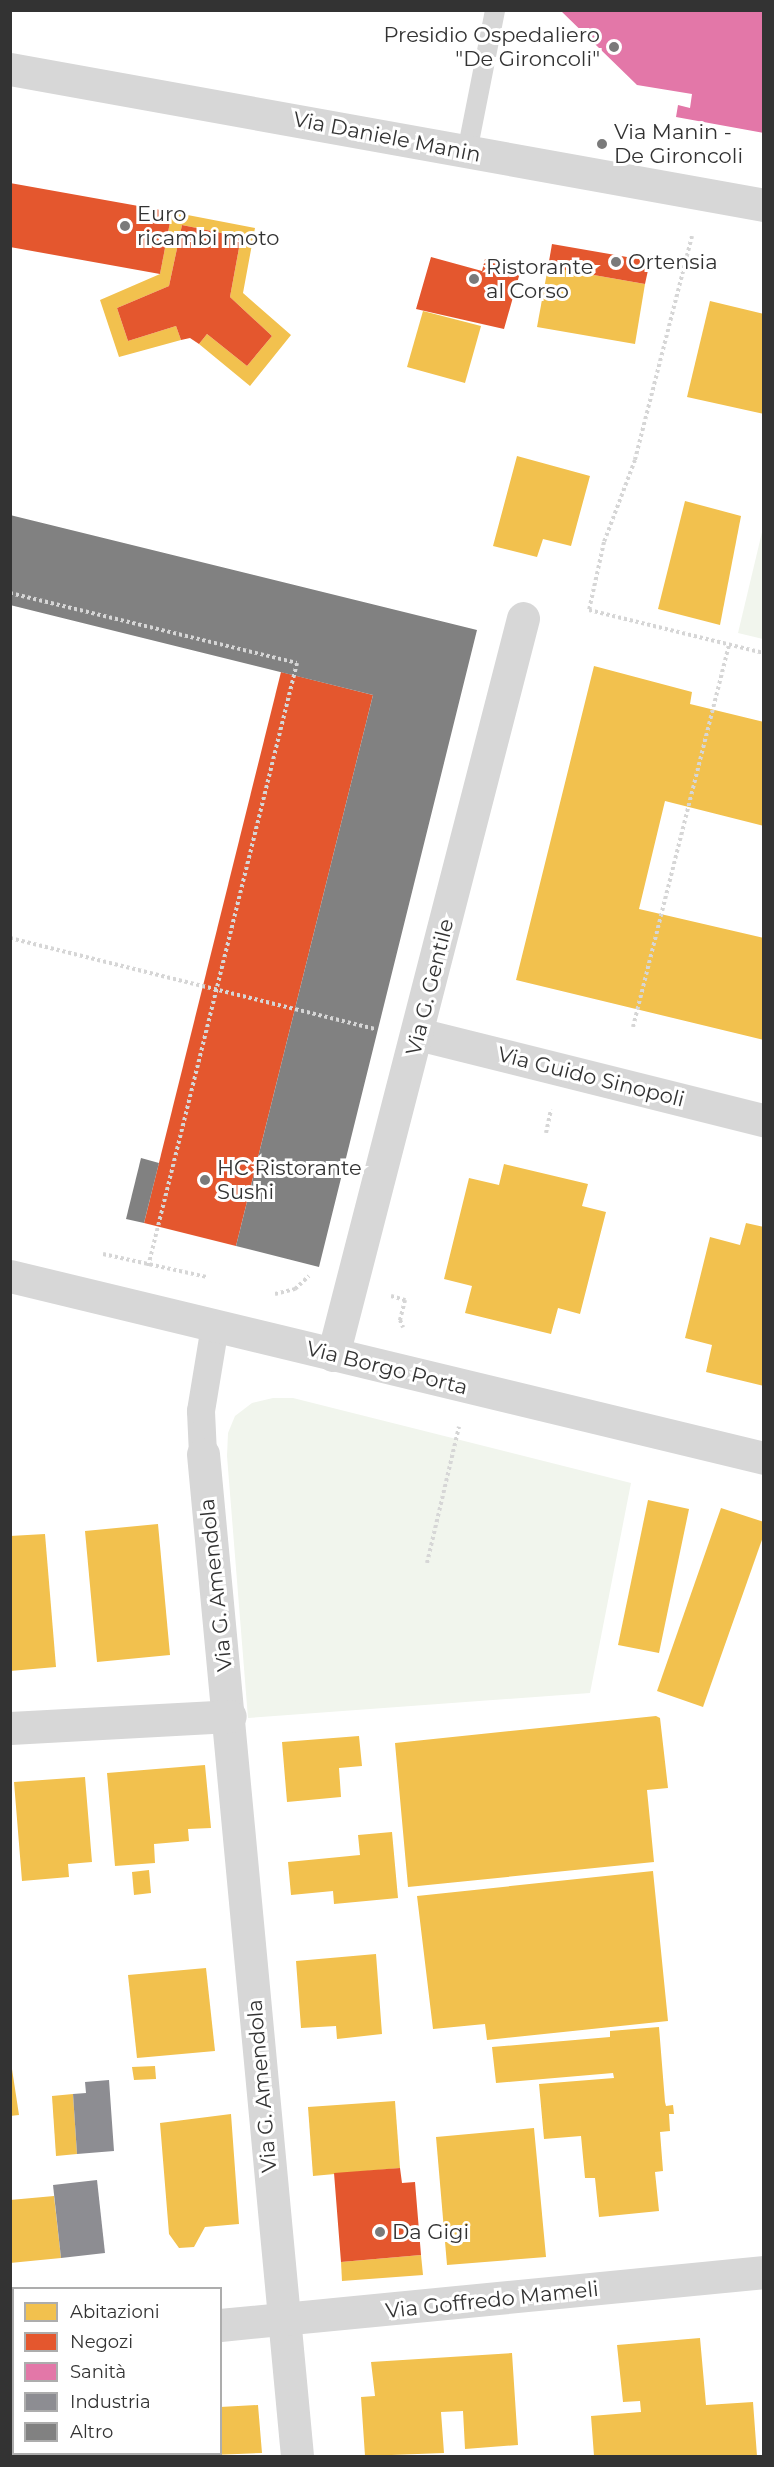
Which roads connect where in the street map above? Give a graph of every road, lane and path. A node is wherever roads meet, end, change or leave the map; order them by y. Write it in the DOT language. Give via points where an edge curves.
graph roads {
  1 [pos="495,10"];
  2 [pos="10,69"];
  3 [pos="467,152"];
  4 [pos="764,205"];
  5 [pos="692,236"];
  6 [pos="10,593"];
  7 [pos="523,618"];
  8 [pos="729,644"];
  9 [pos="764,653"];
  10 [pos="10,938"];
  11 [pos="216,990"];
  12 [pos="633,1027"];
  13 [pos="382,1031"];
  14 [pos="418,1034"];
  15 [pos="764,1120"];
  16 [pos="92,1255"];
  17 [pos="149,1262"];
  18 [pos="10,1276"];
  19 [pos="320,1278"];
  20 [pos="215,1279"];
  21 [pos="271,1293"];
  22 [pos="215,1326"];
  23 [pos="333,1355"];
  24 [pos="459,1425"];
  25 [pos="203,1454"];
  26 [pos="764,1458"];
  27 [pos="427,1563"];
  28 [pos="230,1716"];
  29 [pos="10,1728"];
  30 [pos="764,2272"];
  31 [pos="282,2321"];
  32 [pos="222,2325"];
  33 [pos="297,2457"];
  1 -- 3 [label="lane"];
  2 -- 3 [label="street, Via Daniele Manin"];
  3 -- 4 [label="street, Via Daniele Manin"];
  5 -- 8 [label="path" via="635,460 604,542 589,610"];
  6 -- 11 [label="path" via="297,663"];
  7 -- 14 [label="street, Via G. Gentile"];
  8 -- 9 [label="path"];
  8 -- 12 [label="path"];
  10 -- 11 [label="path"];
  11 -- 13 [label="path"];
  11 -- 17 [label="path"];
  14 -- 15 [label="street, Via Guido Sinopoli"];
  14 -- 23 [label="street, Via G. Gentile"];
  16 -- 17 [label="path" via="109,1253"];
  17 -- 20 [label="path"];
  18 -- 22 [label="street, Via Borgo Porta"];
  19 -- 21 [label="path" via="309,1276 289,1292"];
  22 -- 23 [label="street, Via Borgo Porta"];
  22 -- 25 [label="street" via="201,1411"];
  23 -- 26 [label="street, Via Borgo Porta"];
  24 -- 27 [label="path"];
  25 -- 28 [label="street, Via G. Amendola"];
  28 -- 29 [label="street"];
  28 -- 31 [label="street, Via G. Amendola"];
  30 -- 31 [label="street, Via Goffredo Mameli"];
  31 -- 32 [label="street, Via Goffredo Mameli"];
  31 -- 33 [label="street, Via G. Amendola"];
}
